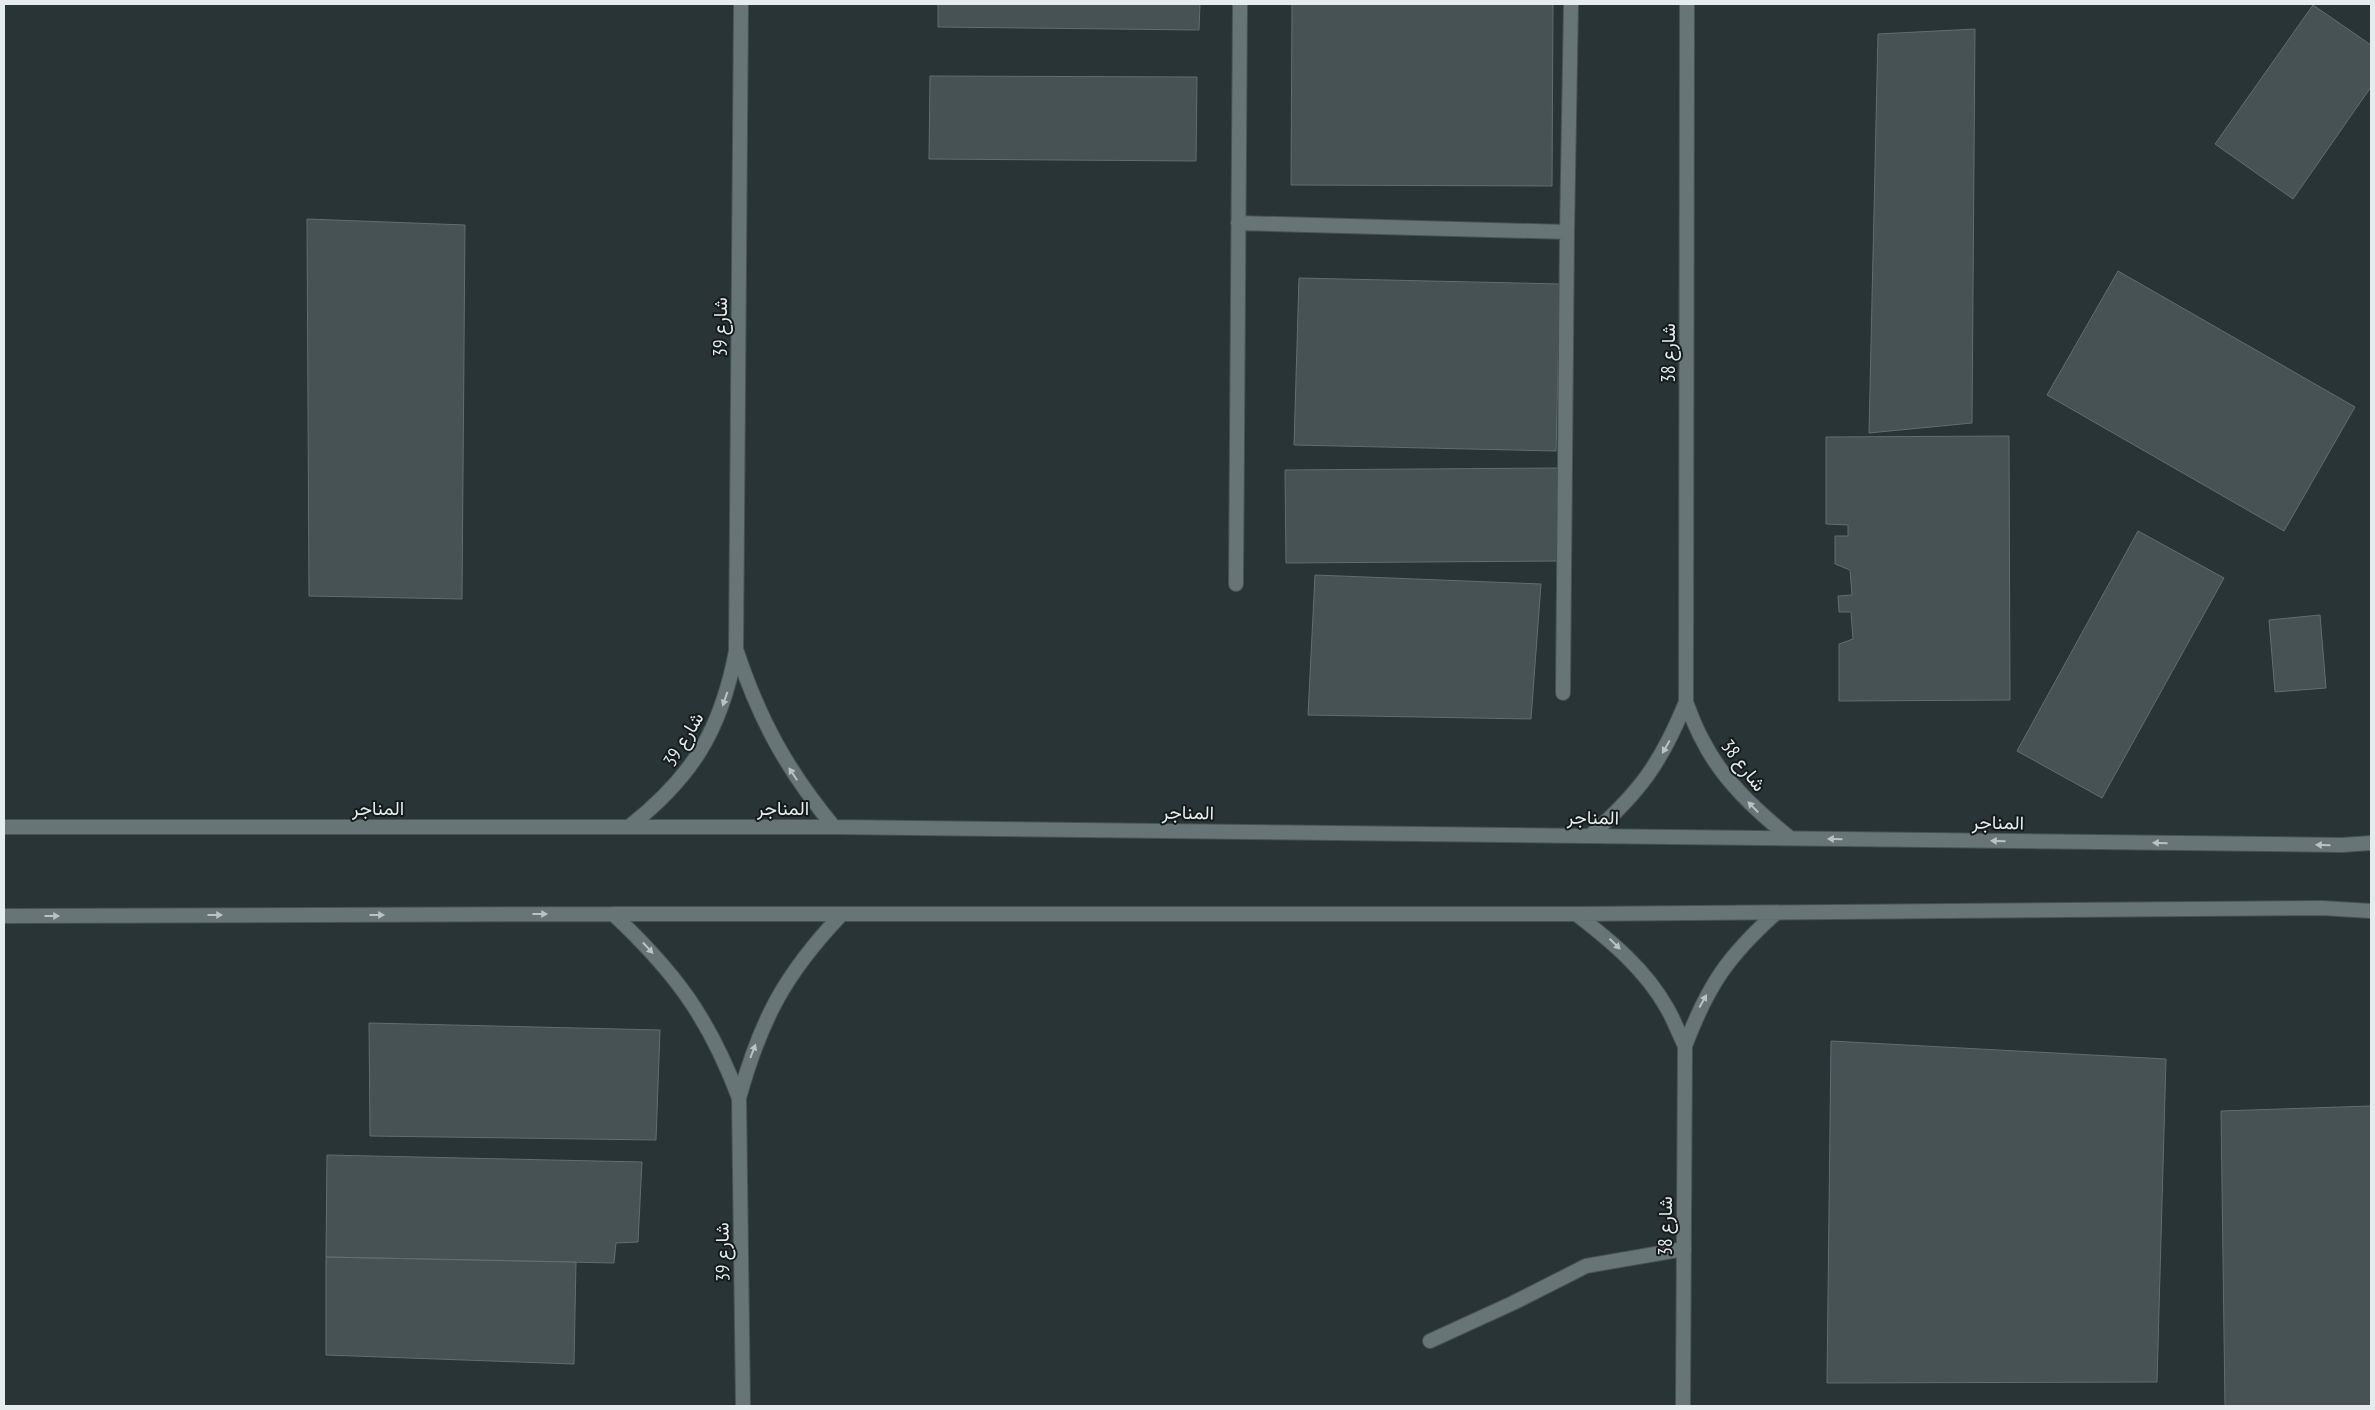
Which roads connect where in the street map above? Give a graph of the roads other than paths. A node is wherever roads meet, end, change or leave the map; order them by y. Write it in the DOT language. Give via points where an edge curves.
graph roads {
  1 [pos="740,4"];
  2 [pos="1240,4"];
  3 [pos="1571,4"];
  4 [pos="1687,4"];
  5 [pos="1238,223"];
  6 [pos="1567,232"];
  7 [pos="1236,584"];
  8 [pos="736,651"];
  9 [pos="1563,693"];
  10 [pos="1686,702"];
  11 [pos="630,826"];
  12 [pos="4,827"];
  13 [pos="834,827"];
  14 [pos="1591,835"];
  15 [pos="1790,838"];
  16 [pos="2371,842"];
  17 [pos="2371,911"];
  18 [pos="1776,913"];
  19 [pos="613,914"];
  20 [pos="1576,914"];
  21 [pos="841,915"];
  22 [pos="4,916"];
  23 [pos="1685,1046"];
  24 [pos="739,1098"];
  25 [pos="1684,1249"];
  26 [pos="1430,1341"];
  27 [pos="743,1406"];
  28 [pos="1683,1406"];
  1 -- 8 [label="street, شارع 39"];
  2 -- 5 [label="street"];
  3 -- 6 [label="street"];
  4 -- 10 [label="street, شارع 38"];
  5 -- 6 [label="street"];
  5 -- 7 [label="street"];
  6 -- 9 [label="street"];
  8 -- 11 [label="street, شارع 39, one-way" via="730,686 702,751 682,779 657,805"];
  13 -- 8 [label="street, شارع 39, one-way" via="808,796 765,727"];
  10 -- 14 [label="street, شارع 38, one-way" via="1670,741 1648,776 1622,808"];
  15 -- 10 [label="street, شارع 38, one-way" via="1757,811 1728,779 1704,743"];
  11 -- 12 [label="street, المناجر"];
  11 -- 13 [label="street, المناجر"];
  13 -- 14 [label="street, المناجر"];
  14 -- 15 [label="street, المناجر"];
  16 -- 15 [label="street, المناجر, one-way" via="2342,845"];
  17 -- 18 [label="street" via="2312,908"];
  18 -- 20 [label="street"];
  23 -- 18 [label="street, شارع 38, one-way" via="1700,1008 1720,972 1746,940"];
  19 -- 21 [label="street"];
  22 -- 19 [label="street, one-way"];
  19 -- 24 [label="street, شارع 39, one-way" via="670,972 702,1016 723,1056"];
  20 -- 21 [label="street"];
  20 -- 23 [label="street, شارع 38, one-way" via="1611,940 1642,972 1667,1007"];
  24 -- 21 [label="street, شارع 39, one-way" via="750,1057 770,1010 812,945"];
  23 -- 25 [label="street, شارع 38"];
  24 -- 27 [label="street, شارع 39"];
  25 -- 26 [label="street" via="1586,1266"];
  25 -- 28 [label="street, شارع 38"];
}
